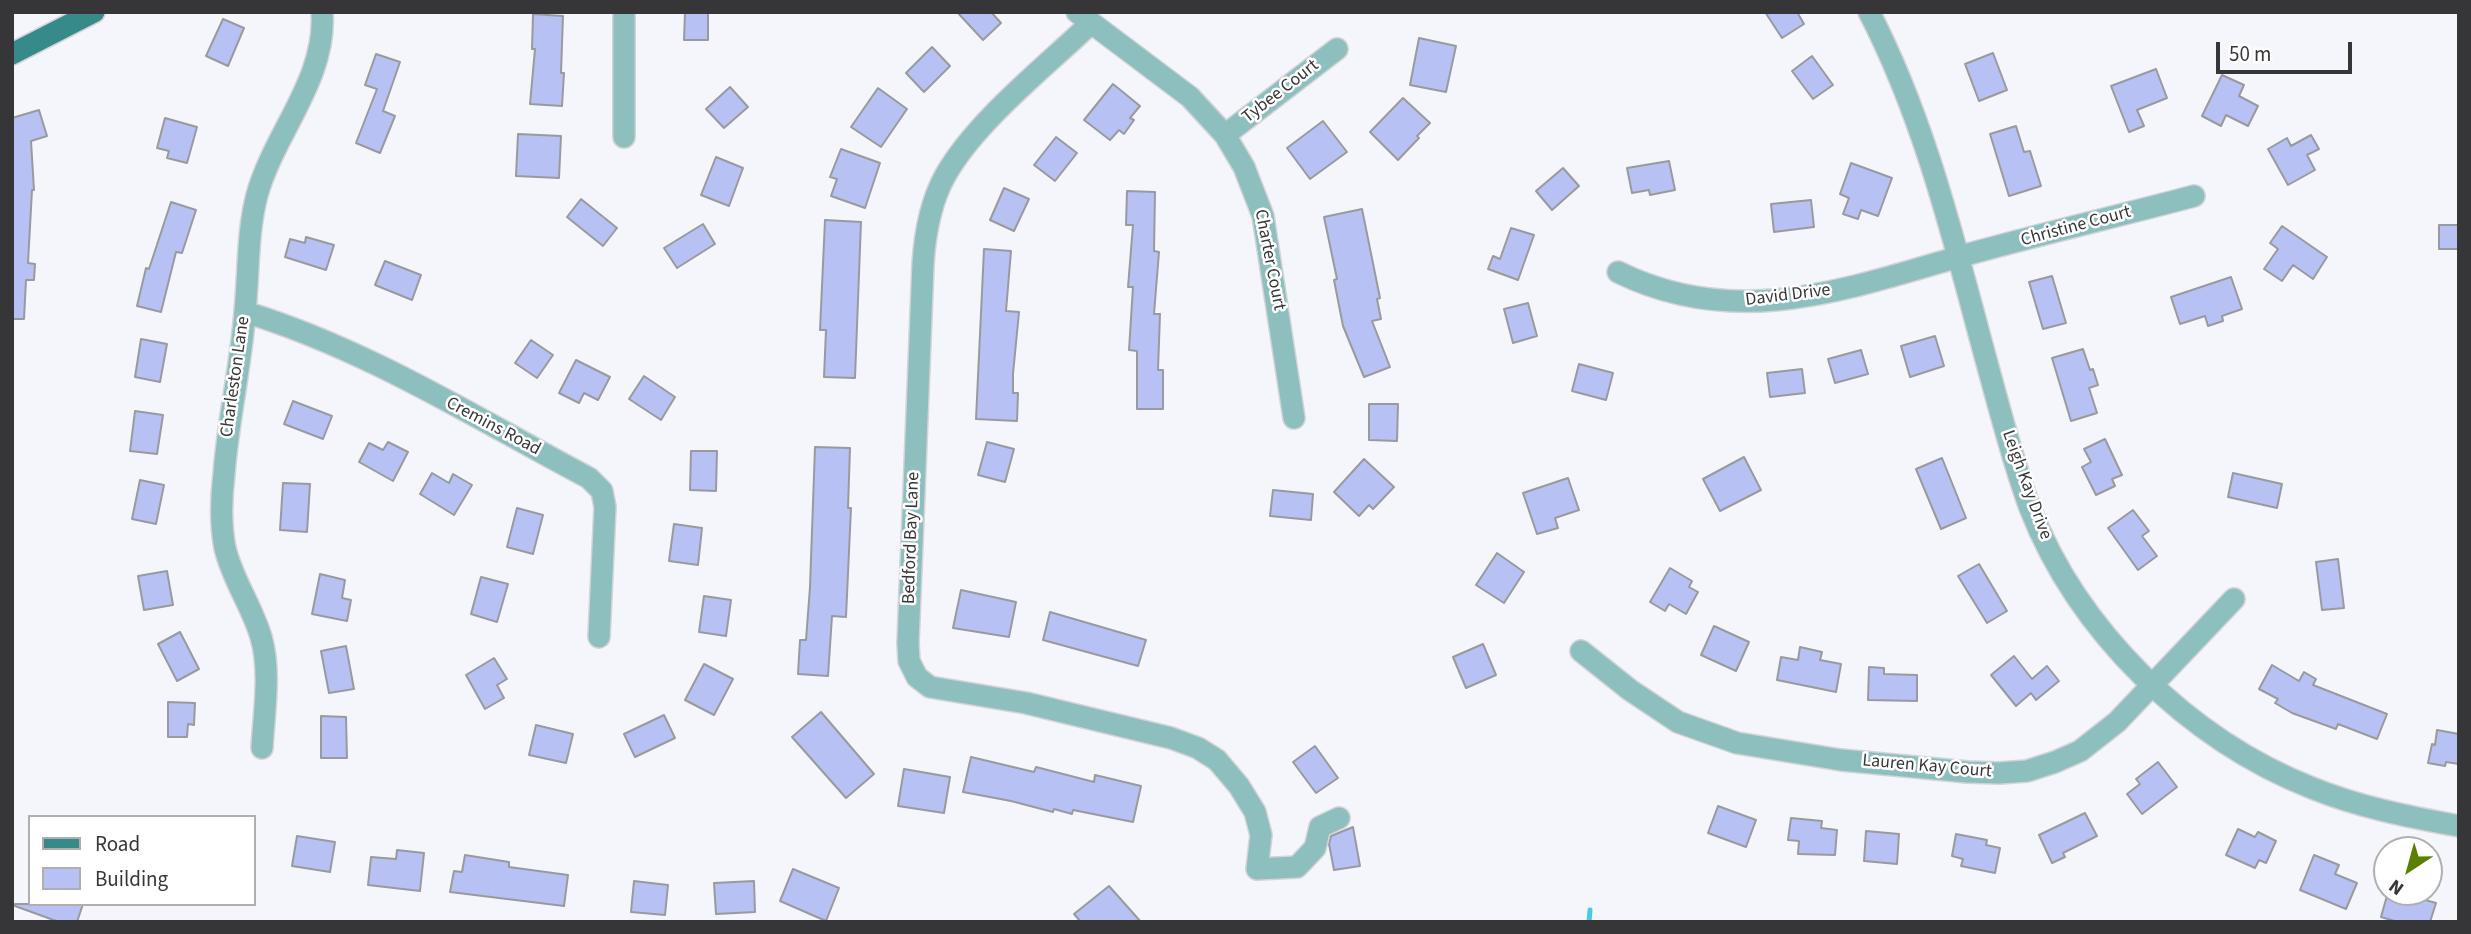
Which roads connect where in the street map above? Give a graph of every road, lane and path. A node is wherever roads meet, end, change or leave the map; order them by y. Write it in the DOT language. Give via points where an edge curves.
graph roads {
  1 [pos="94,12"];
  2 [pos="322,12"];
  3 [pos="624,12"];
  4 [pos="1870,12"];
  5 [pos="1083,18"];
  6 [pos="1337,49"];
  7 [pos="12,54"];
  8 [pos="1225,135"];
  9 [pos="624,137"];
  10 [pos="2194,196"];
  11 [pos="1958,257"];
  12 [pos="1618,272"];
  13 [pos="246,312"];
  14 [pos="1294,418"];
  15 [pos="2234,599"];
  16 [pos="600,637"];
  17 [pos="1581,652"];
  18 [pos="2153,686"];
  19 [pos="262,747"];
  20 [pos="1339,818"];
  21 [pos="2459,826"];
  1 -- 7 [label="main road"];
  2 -- 13 [label="street, Charleston Lane" via="317,61 270,158 257,196 249,238"];
  3 -- 9 [label="street"];
  4 -- 11 [label="street, Leigh Kay Drive" via="1917,119"];
  5 -- 8 [label="street, Charter Court" via="1190,97"];
  5 -- 20 [label="street, Bedford Bay Lane" via="967,142 931,211 923,264 909,661 917,677 930,687 1026,703 1199,748 1217,760 1255,812 1261,835 1258,869 1297,867 1315,848 1321,827"];
  6 -- 8 [label="street, Tybee Court"];
  8 -- 14 [label="street, Charter Court" via="1244,167 1263,216"];
  10 -- 11 [label="street, Christine Court"];
  11 -- 12 [label="street, David Drive" via="1809,296 1772,301 1731,302 1666,292"];
  11 -- 18 [label="street, Leigh Kay Drive" via="2031,510 2081,602"];
  13 -- 16 [label="street, Cremins Road" via="337,346 589,478 602,491 605,507"];
  13 -- 19 [label="street, Charleston Lane" via="220,514 225,550 261,638 266,664"];
  15 -- 18 [label="street, Lauren Kay Court"];
  17 -- 18 [label="street, Lauren Kay Court" via="1678,722 1737,743 1841,760 1968,772 2027,771 2080,751"];
  18 -- 21 [label="street, Leigh Kay Drive" via="2228,743 2312,788 2380,811"];
}
